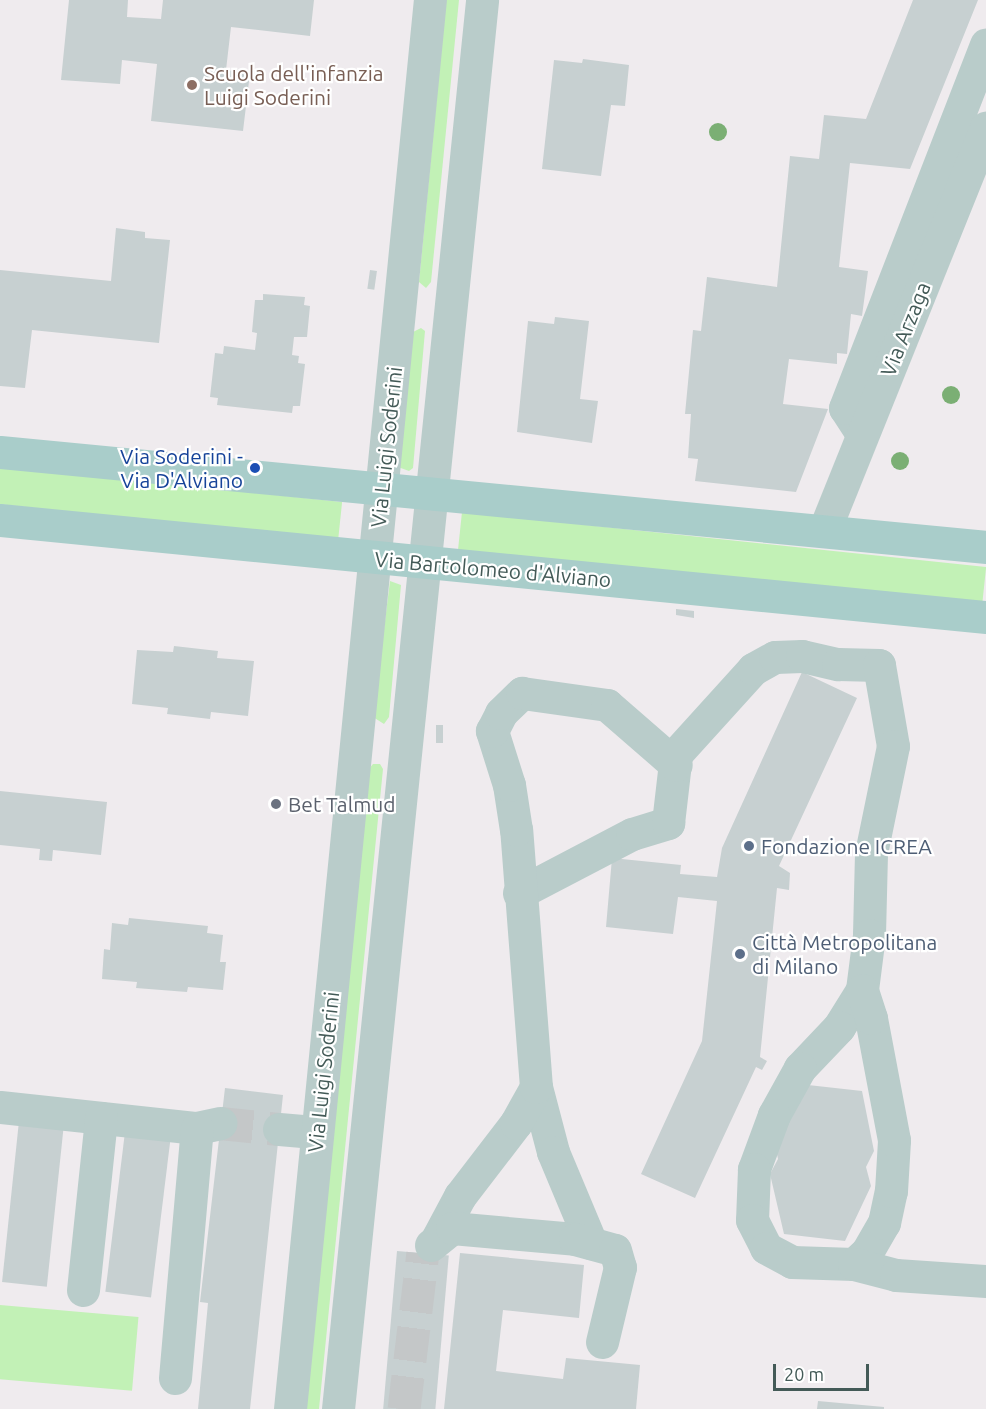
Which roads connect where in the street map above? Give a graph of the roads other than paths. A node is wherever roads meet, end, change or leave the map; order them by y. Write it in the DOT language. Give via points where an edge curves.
graph roads {
  1 [pos="430,0"];
  2 [pos="482,0"];
  3 [pos="986,44"];
  4 [pos="986,128"];
  5 [pos="401,302"];
  6 [pos="452,307"];
  7 [pos="862,434"];
  8 [pos="0,452"];
  9 [pos="382,489"];
  10 [pos="433,495"];
  11 [pos="0,520"];
  12 [pos="824,531"];
  13 [pos="986,547"];
  14 [pos="375,558"];
  15 [pos="426,562"];
  16 [pos="986,617"];
  17 [pos="357,736"];
  18 [pos="407,739"];
  19 [pos="676,765"];
  20 [pos="519,893"];
  21 [pos="862,990"];
  22 [pos="536,1087"];
  23 [pos="0,1107"];
  24 [pos="101,1118"];
  25 [pos="279,1129"];
  26 [pos="317,1132"];
  27 [pos="591,1243"];
  28 [pos="854,1264"];
  29 [pos="986,1281"];
  30 [pos="83,1290"];
  31 [pos="602,1342"];
  32 [pos="175,1378"];
  33 [pos="290,1409"];
  34 [pos="338,1409"];
  1 -- 5 [label="street, Via Luigi Soderini"];
  2 -- 6 [label="street"];
  3 -- 7 [label="street" via="845,408"];
  4 -- 7 [label="street, Via Arzaga"];
  5 -- 6 [label="street"];
  5 -- 9 [label="street, Via Luigi Soderini"];
  6 -- 10 [label="street"];
  7 -- 12 [label="street, Via Arzaga"];
  8 -- 9 [label="main road"];
  9 -- 10 [label="main road"];
  9 -- 14 [label="street, Via Luigi Soderini"];
  10 -- 12 [label="main road"];
  10 -- 15 [label="street"];
  11 -- 14 [label="main road, Via Bartolomeo d'Alviano"];
  12 -- 13 [label="main road"];
  14 -- 15 [label="main road, Via Bartolomeo d'Alviano"];
  14 -- 17 [label="street, Via Luigi Soderini"];
  15 -- 16 [label="main road, Via Bartolomeo d'Alviano"];
  15 -- 18 [label="street"];
  17 -- 18 [label="street"];
  17 -- 26 [label="street, Via Luigi Soderini"];
  18 -- 34 [label="street"];
  19 -- 20 [label="street" via="668,823 632,834"];
  19 -- 20 [label="street" via="607,705 522,693 501,713 492,731 509,785"];
  19 -- 21 [label="street" via="676,754 726,696 753,669 775,657 802,656 838,664 881,659 893,747 871,853 869,935"];
  20 -- 22 [label="street"];
  21 -- 28 [label="street" via="894,1140 891,1191 884,1223 867,1252"];
  21 -- 28 [label="street" via="839,1027 800,1068 774,1115 754,1169 752,1220 766,1248 792,1262"];
  22 -- 27 [label="street" via="553,1152"];
  22 -- 27 [label="street" via="516,1123 460,1196 430,1246 452,1228"];
  23 -- 24 [label="street"];
  24 -- 30 [label="street"];
  24 -- 32 [label="street" via="208,1126"];
  25 -- 26 [label="street"];
  26 -- 33 [label="street, Via Luigi Soderini"];
  27 -- 31 [label="street" via="615,1250 620,1268"];
  28 -- 29 [label="street" via="896,1275"];
}
